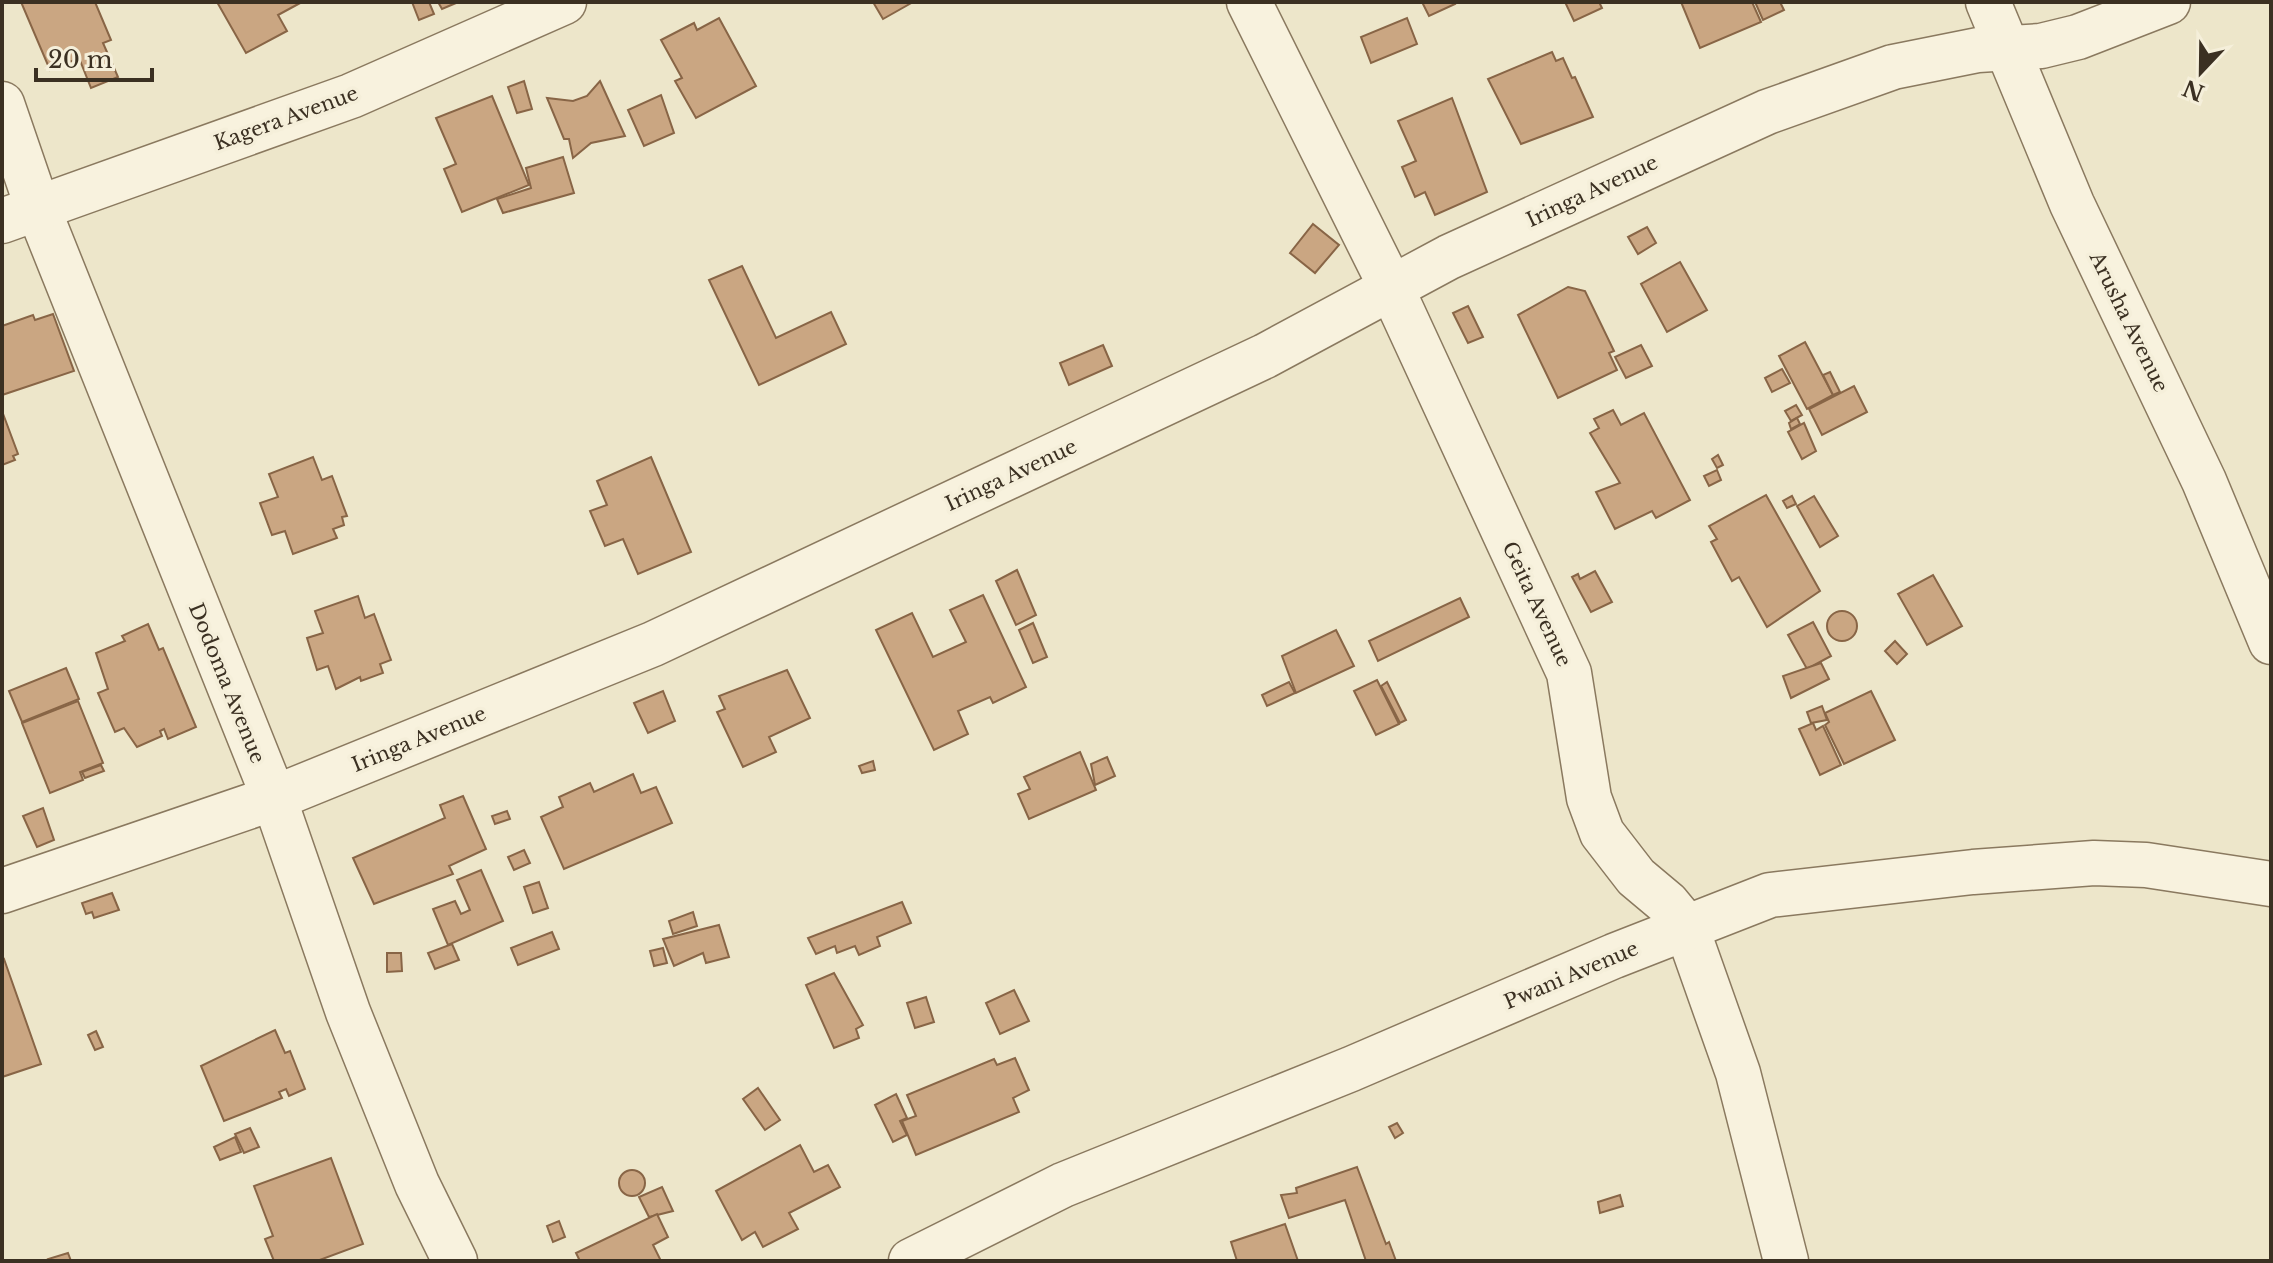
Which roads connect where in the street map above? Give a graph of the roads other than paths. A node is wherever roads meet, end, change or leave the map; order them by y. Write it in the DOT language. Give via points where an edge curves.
graph roads {
  1 [pos="564,2"];
  2 [pos="1249,2"];
  3 [pos="1988,2"];
  4 [pos="2168,2"];
  5 [pos="2009,47"];
  6 [pos="2,104"];
  7 [pos="20,213"];
  8 [pos="1391,287"];
  9 [pos="2271,642"];
  10 [pos="274,798"];
  11 [pos="2271,884"];
  12 [pos="2,891"];
  13 [pos="1686,926"];
  14 [pos="455,1261"];
  15 [pos="911,1261"];
  16 [pos="1786,1261"];
  1 -- 7 [label="street, Kagera Avenue" via="351,96"];
  2 -- 8 [label="street, Geita Avenue"];
  3 -- 5 [label="street, Arusha Avenue"];
  4 -- 5 [label="street, Iringa Avenue" via="2078,37"];
  5 -- 8 [label="street, Iringa Avenue" via="1893,67 1767,112"];
  5 -- 9 [label="street, Arusha Avenue" via="2072,204 2204,481"];
  6 -- 7 [label="street, Dodoma Avenue"];
  7 -- 10 [label="street, Dodoma Avenue"];
  8 -- 10 [label="street, Iringa Avenue" via="1265,356 653,644"];
  8 -- 13 [label="street, Geita Avenue" via="1569,673 1589,798 1602,833 1626,866"];
  10 -- 12 [label="street, Iringa Avenue"];
  10 -- 14 [label="street, Dodoma Avenue" via="348,1012 417,1184"];
  11 -- 13 [label="street, Pwani Avenue" via="2146,865 2039,865 1770,895"];
  13 -- 15 [label="street, Pwani Avenue" via="1063,1185"];
  13 -- 16 [label="street, Geita Avenue" via="1738,1073"];
}
